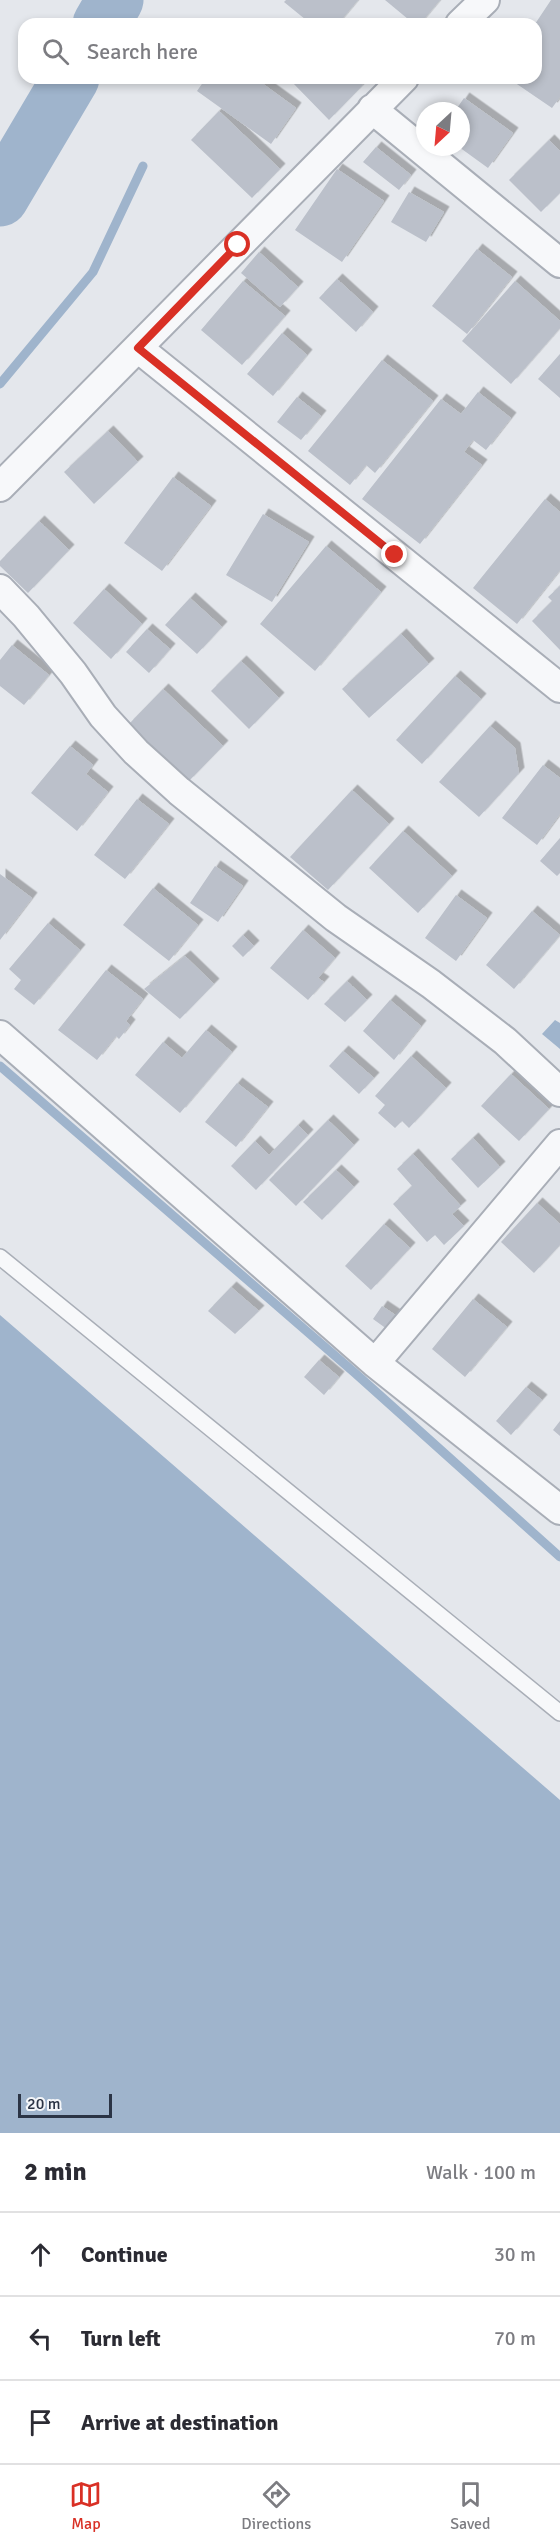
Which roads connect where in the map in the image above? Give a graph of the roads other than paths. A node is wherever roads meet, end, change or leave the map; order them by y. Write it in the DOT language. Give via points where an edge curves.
graph roads {
  1 [pos="485,0"];
  2 [pos="466,18"];
  3 [pos="398,84"];
  4 [pos="372,109"];
  5 [pos="560,263"];
  6 [pos="138,348"];
  7 [pos="0,487"];
  8 [pos="0,589"];
  9 [pos="560,688"];
  10 [pos="0,1035"];
  11 [pos="560,1092"];
  12 [pos="560,1144"];
  13 [pos="0,1257"];
  14 [pos="375,1363"];
  15 [pos="560,1510"];
  16 [pos="560,1713"];
  1 -- 2 [label="street"];
  3 -- 4 [label="street"];
  4 -- 5 [label="street"];
  4 -- 6 [label="street"];
  6 -- 7 [label="street"];
  6 -- 9 [label="street"];
  8 -- 11 [label="street" via="136,752 336,918 505,1041"];
  10 -- 14 [label="street"];
  12 -- 14 [label="street"];
  13 -- 16 [label="lane"];
  14 -- 15 [label="street"];
}
